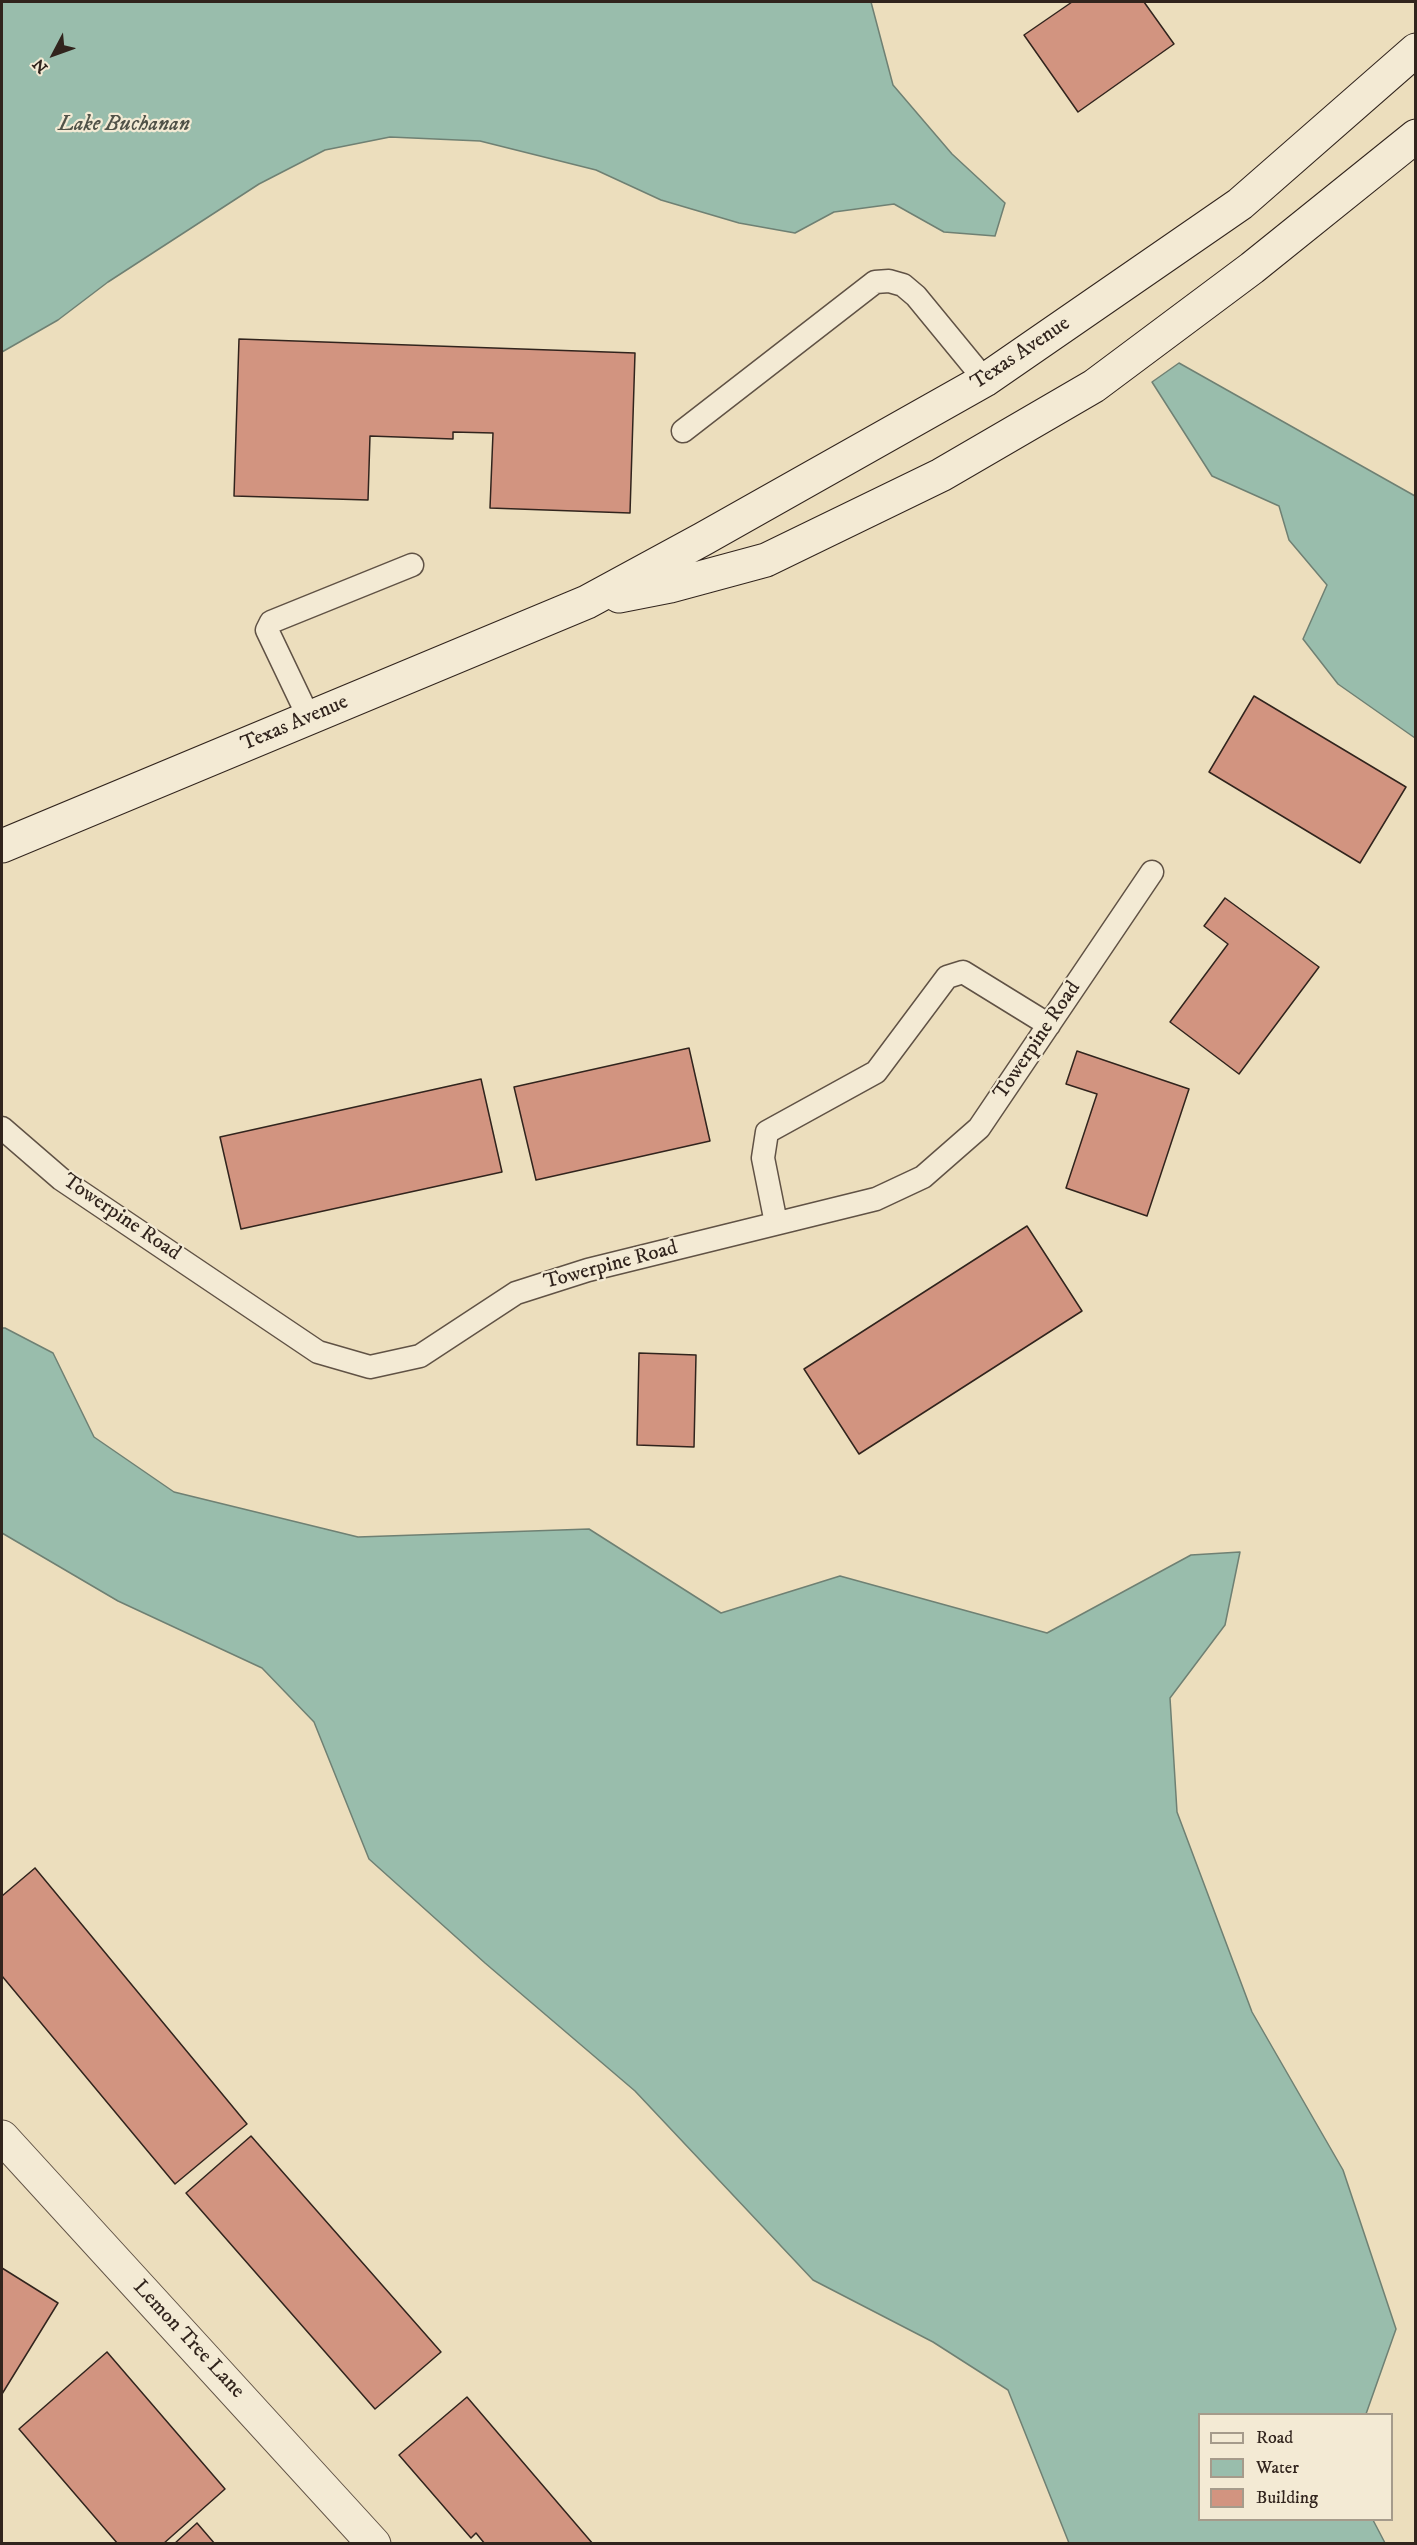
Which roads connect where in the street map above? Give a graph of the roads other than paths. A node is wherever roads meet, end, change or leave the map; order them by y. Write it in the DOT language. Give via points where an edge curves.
graph roads {
  1 [pos="1416,50"];
  2 [pos="1416,136"];
  3 [pos="985,380"];
  4 [pos="683,431"];
  5 [pos="412,565"];
  6 [pos="587,602"];
  7 [pos="309,718"];
  8 [pos="2,846"];
  9 [pos="1152,872"];
  10 [pos="1049,1025"];
  11 [pos="2,1128"];
  12 [pos="776,1223"];
  13 [pos="2,2137"];
  14 [pos="374,2544"];
  1 -- 3 [label="street, Texas Avenue" via="1240,204"];
  2 -- 6 [label="street, Texas Avenue" via="1252,268 1094,386 941,475 766,560 670,586"];
  3 -- 4 [label="lane" via="916,296 903,285 875,282"];
  3 -- 6 [label="street, Texas Avenue"];
  5 -- 7 [label="lane" via="271,622 267,630"];
  6 -- 7 [label="street, Texas Avenue"];
  7 -- 8 [label="street, Texas Avenue"];
  9 -- 10 [label="lane, Towerpine Road"];
  10 -- 12 [label="lane, Towerpine Road" via="979,1128 923,1177 876,1198"];
  10 -- 12 [label="lane" via="963,972 946,977 876,1072 767,1132 763,1158"];
  11 -- 12 [label="lane, Towerpine Road" via="61,1179 318,1352 370,1367 420,1356 516,1293 588,1270"];
  13 -- 14 [label="street, Lemon Tree Lane"];
}
